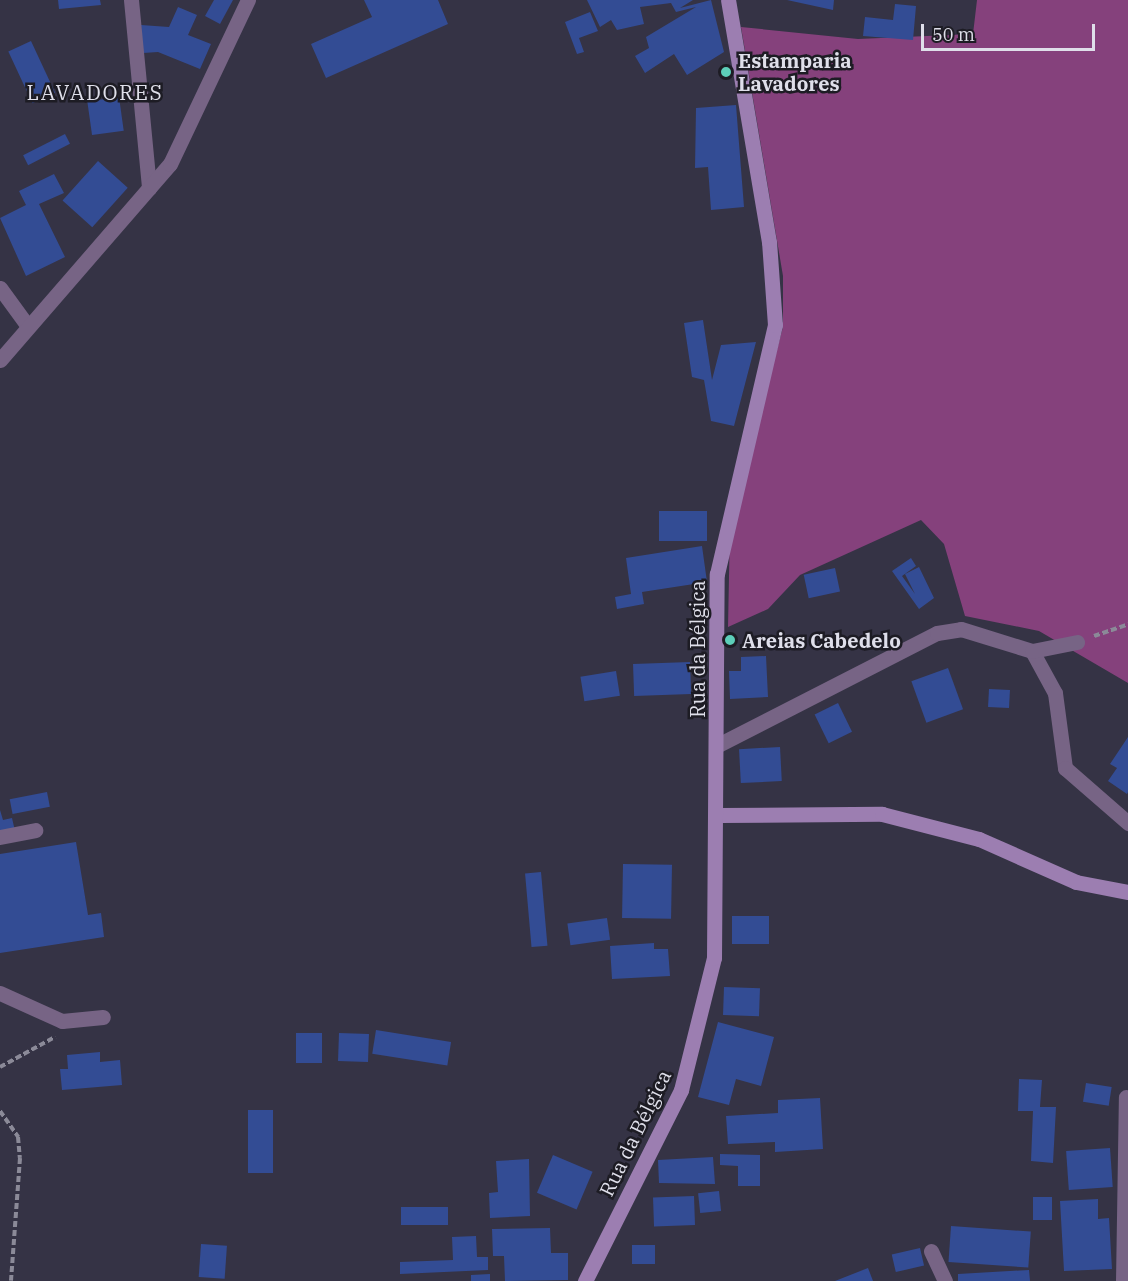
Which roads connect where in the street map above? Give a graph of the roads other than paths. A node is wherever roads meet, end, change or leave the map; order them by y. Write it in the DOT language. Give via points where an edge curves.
graph roads {
  1 [pos="131,0"];
  2 [pos="248,0"];
  3 [pos="728,0"];
  4 [pos="149,188"];
  5 [pos="0,288"];
  6 [pos="27,325"];
  7 [pos="0,360"];
  8 [pos="1077,642"];
  9 [pos="1032,651"];
  10 [pos="718,745"];
  11 [pos="719,815"];
  12 [pos="1128,824"];
  13 [pos="35,830"];
  14 [pos="0,837"];
  15 [pos="1128,892"];
  16 [pos="0,993"];
  17 [pos="103,1017"];
  18 [pos="1126,1097"];
  19 [pos="932,1251"];
  20 [pos="585,1281"];
  21 [pos="945,1281"];
  22 [pos="1123,1281"];
  1 -- 4 [label="street"];
  2 -- 4 [label="street" via="170,164"];
  3 -- 10 [label="main road, Rua da Bélgica" via="769,242 775,325 719,548"];
  4 -- 6 [label="street"];
  5 -- 6 [label="street"];
  6 -- 7 [label="street"];
  8 -- 9 [label="street"];
  9 -- 10 [label="street" via="961,629 938,633"];
  9 -- 12 [label="street" via="1055,693 1065,768"];
  10 -- 11 [label="main road, Rua da Bélgica"];
  11 -- 15 [label="main road" via="882,814 970,836 1076,882"];
  11 -- 20 [label="main road, Rua da Bélgica" via="714,958 693,1057 667,1124"];
  13 -- 14 [label="street"];
  16 -- 17 [label="street" via="62,1021"];
  18 -- 22 [label="street"];
  19 -- 21 [label="street"];
}
